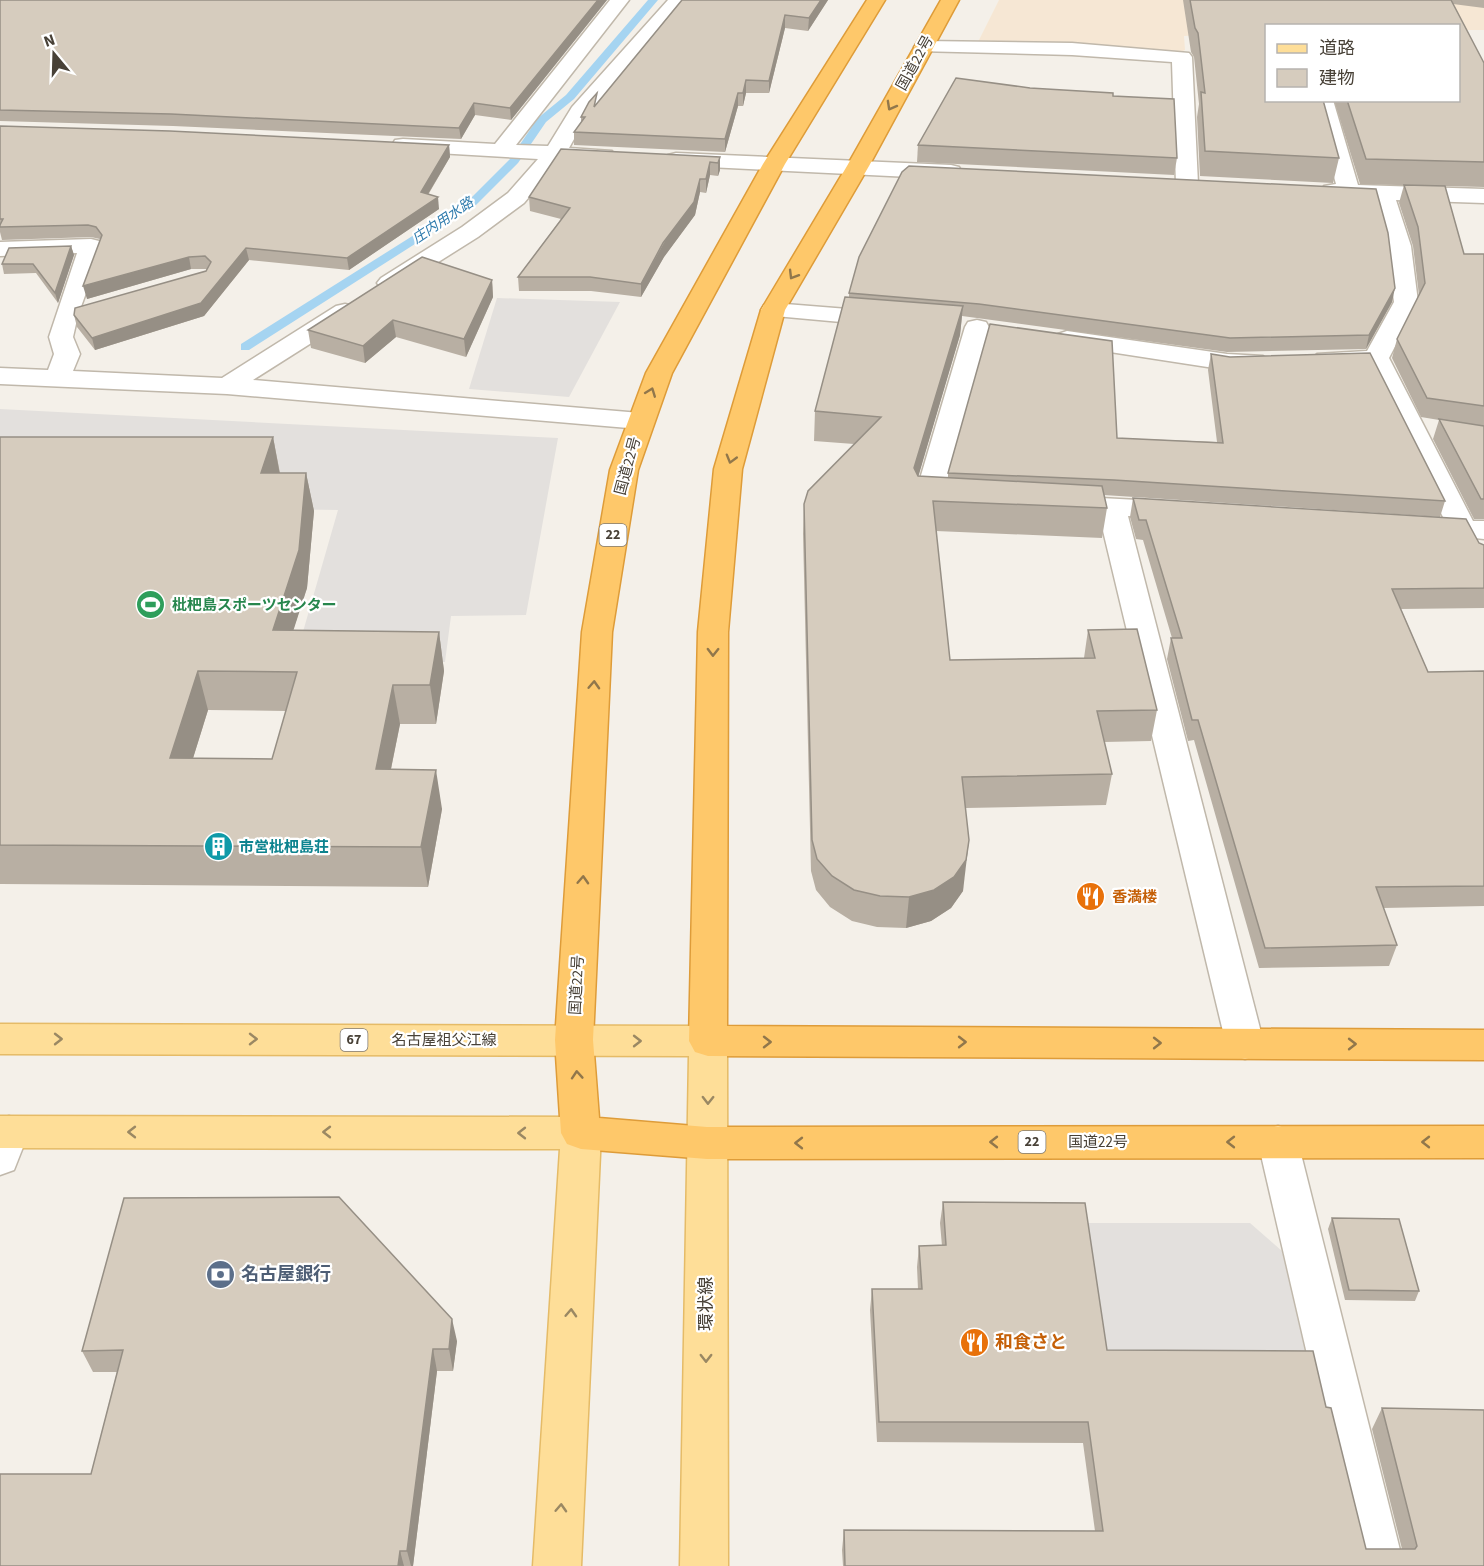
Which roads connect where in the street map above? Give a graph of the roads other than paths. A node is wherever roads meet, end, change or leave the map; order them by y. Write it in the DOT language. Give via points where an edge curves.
graph roads {
  1 [pos="620,0"];
  2 [pos="678,0"];
  3 [pos="876,0"];
  4 [pos="950,0"];
  5 [pos="924,47"];
  6 [pos="1324,102"];
  7 [pos="384,144"];
  8 [pos="503,150"];
  9 [pos="549,153"];
  10 [pos="624,157"];
  11 [pos="658,159"];
  12 [pos="774,164"];
  13 [pos="858,166"];
  14 [pos="975,173"];
  15 [pos="1163,183"];
  16 [pos="1187,184"];
  17 [pos="1210,186"];
  18 [pos="1314,190"];
  19 [pos="1349,192"];
  20 [pos="1383,194"];
  21 [pos="1484,196"];
  22 [pos="0,249"];
  23 [pos="773,310"];
  24 [pos="909,321"];
  25 [pos="978,327"];
  26 [pos="1049,337"];
  27 [pos="1376,358"];
  28 [pos="1307,359"];
  29 [pos="1273,360"];
  30 [pos="0,376"];
  31 [pos="57,379"];
  32 [pos="226,386"];
  33 [pos="640,421"];
  34 [pos="974,501"];
  35 [pos="1042,504"];
  36 [pos="1111,506"];
  37 [pos="1205,512"];
  38 [pos="1404,525"];
  39 [pos="1473,529"];
  40 [pos="1484,556"];
  41 [pos="0,1039"];
  42 [pos="574,1040"];
  43 [pos="708,1041"];
  44 [pos="1245,1044"];
  45 [pos="1484,1045"];
  46 [pos="581,1133"];
  47 [pos="3,1141"];
  48 [pos="1278,1142"];
  49 [pos="1484,1142"];
  50 [pos="707,1143"];
  51 [pos="557,1566"];
  52 [pos="704,1566"];
  53 [pos="1380,1566"];
  1 -- 8 [label="street"];
  2 -- 9 [label="street" via="579,111"];
  3 -- 12 [label="highway, 国道22号 / 22"];
  4 -- 5 [label="highway, 国道22号"];
  5 -- 13 [label="highway, 国道22号, one-way"];
  5 -- 16 [label="street" via="1031,48 1182,57"];
  6 -- 19 [label="street"];
  7 -- 8 [label="street"];
  8 -- 9 [label="street"];
  9 -- 10 [label="street"];
  9 -- 32 [label="street" via="516,198 470,232"];
  11 -- 12 [label="street"];
  12 -- 13 [label="street"];
  33 -- 12 [label="highway, 国道22号 / 22, one-way" via="659,373"];
  13 -- 14 [label="street"];
  13 -- 23 [label="highway, 国道22号, one-way"];
  15 -- 16 [label="street"];
  16 -- 17 [label="street"];
  18 -- 19 [label="street"];
  19 -- 20 [label="street"];
  20 -- 21 [label="street"];
  20 -- 27 [label="street" via="1399,246 1406,302"];
  22 -- 31 [label="street" via="91,246 77,312 61,337 67,354"];
  23 -- 24 [label="street"];
  23 -- 43 [label="highway, 国道22号, one-way" via="728,469 713,632"];
  25 -- 34 [label="street" via="928,499"];
  26 -- 29 [label="street" via="1227,362"];
  27 -- 28 [label="street"];
  27 -- 39 [label="street" via="1425,428"];
  30 -- 31 [label="street"];
  31 -- 32 [label="street"];
  32 -- 33 [label="street"];
  42 -- 33 [label="highway, 国道22号 / 22, one-way" via="597,632 624,470"];
  35 -- 36 [label="street"];
  36 -- 37 [label="street"];
  36 -- 44 [label="street"];
  38 -- 39 [label="street"];
  39 -- 40 [label="street"];
  41 -- 42 [label="main road, 名古屋祖父江線 / 67, one-way"];
  42 -- 43 [label="main road, 名古屋祖父江線 / 67, one-way"];
  46 -- 42 [label="highway, 国道22号 / 22, one-way"];
  43 -- 44 [label="highway, one-way"];
  43 -- 50 [label="main road, 環状線, one-way"];
  44 -- 45 [label="highway, one-way"];
  46 -- 47 [label="main road, one-way"];
  46 -- 50 [label="highway, 国道22号 / 22"];
  51 -- 46 [label="main road, one-way"];
  49 -- 48 [label="highway, 国道22号 / 22, one-way"];
  48 -- 50 [label="highway, 国道22号 / 22, one-way"];
  48 -- 53 [label="street"];
  50 -- 52 [label="main road, 環状線, one-way"];
}
